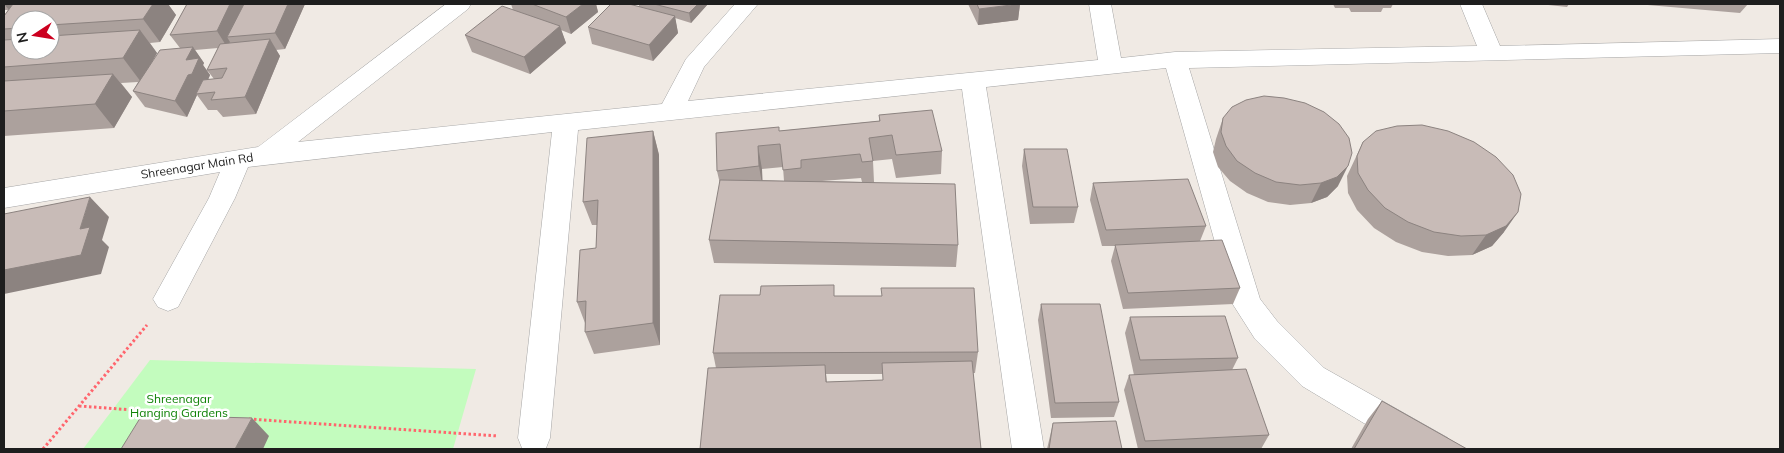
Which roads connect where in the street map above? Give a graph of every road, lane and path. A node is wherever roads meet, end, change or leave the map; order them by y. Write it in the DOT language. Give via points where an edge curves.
graph roads {
  1 [pos="460,4"];
  2 [pos="747,4"];
  3 [pos="1100,4"];
  4 [pos="1470,4"];
  5 [pos="1780,46"];
  6 [pos="1492,54"];
  7 [pos="1175,60"];
  8 [pos="1110,65"];
  9 [pos="973,80"];
  10 [pos="671,111"];
  11 [pos="566,122"];
  12 [pos="265,155"];
  13 [pos="238,160"];
  14 [pos="4,198"];
  15 [pos="168,299"];
  16 [pos="79,406"];
  17 [pos="230,418"];
  18 [pos="240,418"];
  19 [pos="534,438"];
  20 [pos="43,449"];
  21 [pos="1028,449"];
  22 [pos="1436,449"];
  1 -- 12 [label="street, Shreenagar Main Rd"];
  2 -- 10 [label="street" via="694,64"];
  3 -- 8 [label="street"];
  4 -- 6 [label="street"];
  5 -- 6 [label="street"];
  6 -- 7 [label="street"];
  7 -- 8 [label="street"];
  7 -- 22 [label="street" via="1252,310 1266,330 1313,377"];
  8 -- 9 [label="street"];
  9 -- 10 [label="street"];
  9 -- 21 [label="street"];
  10 -- 11 [label="street"];
  11 -- 12 [label="street"];
  11 -- 19 [label="street"];
  12 -- 13 [label="street, Shreenagar Main Rd"];
  13 -- 14 [label="street, Shreenagar Main Rd"];
  13 -- 15 [label="street" via="222,198"];
  15 -- 16 [label="path"];
  16 -- 17 [label="path"];
  16 -- 20 [label="path"];
  18 -- 19 [label="path"];
}
